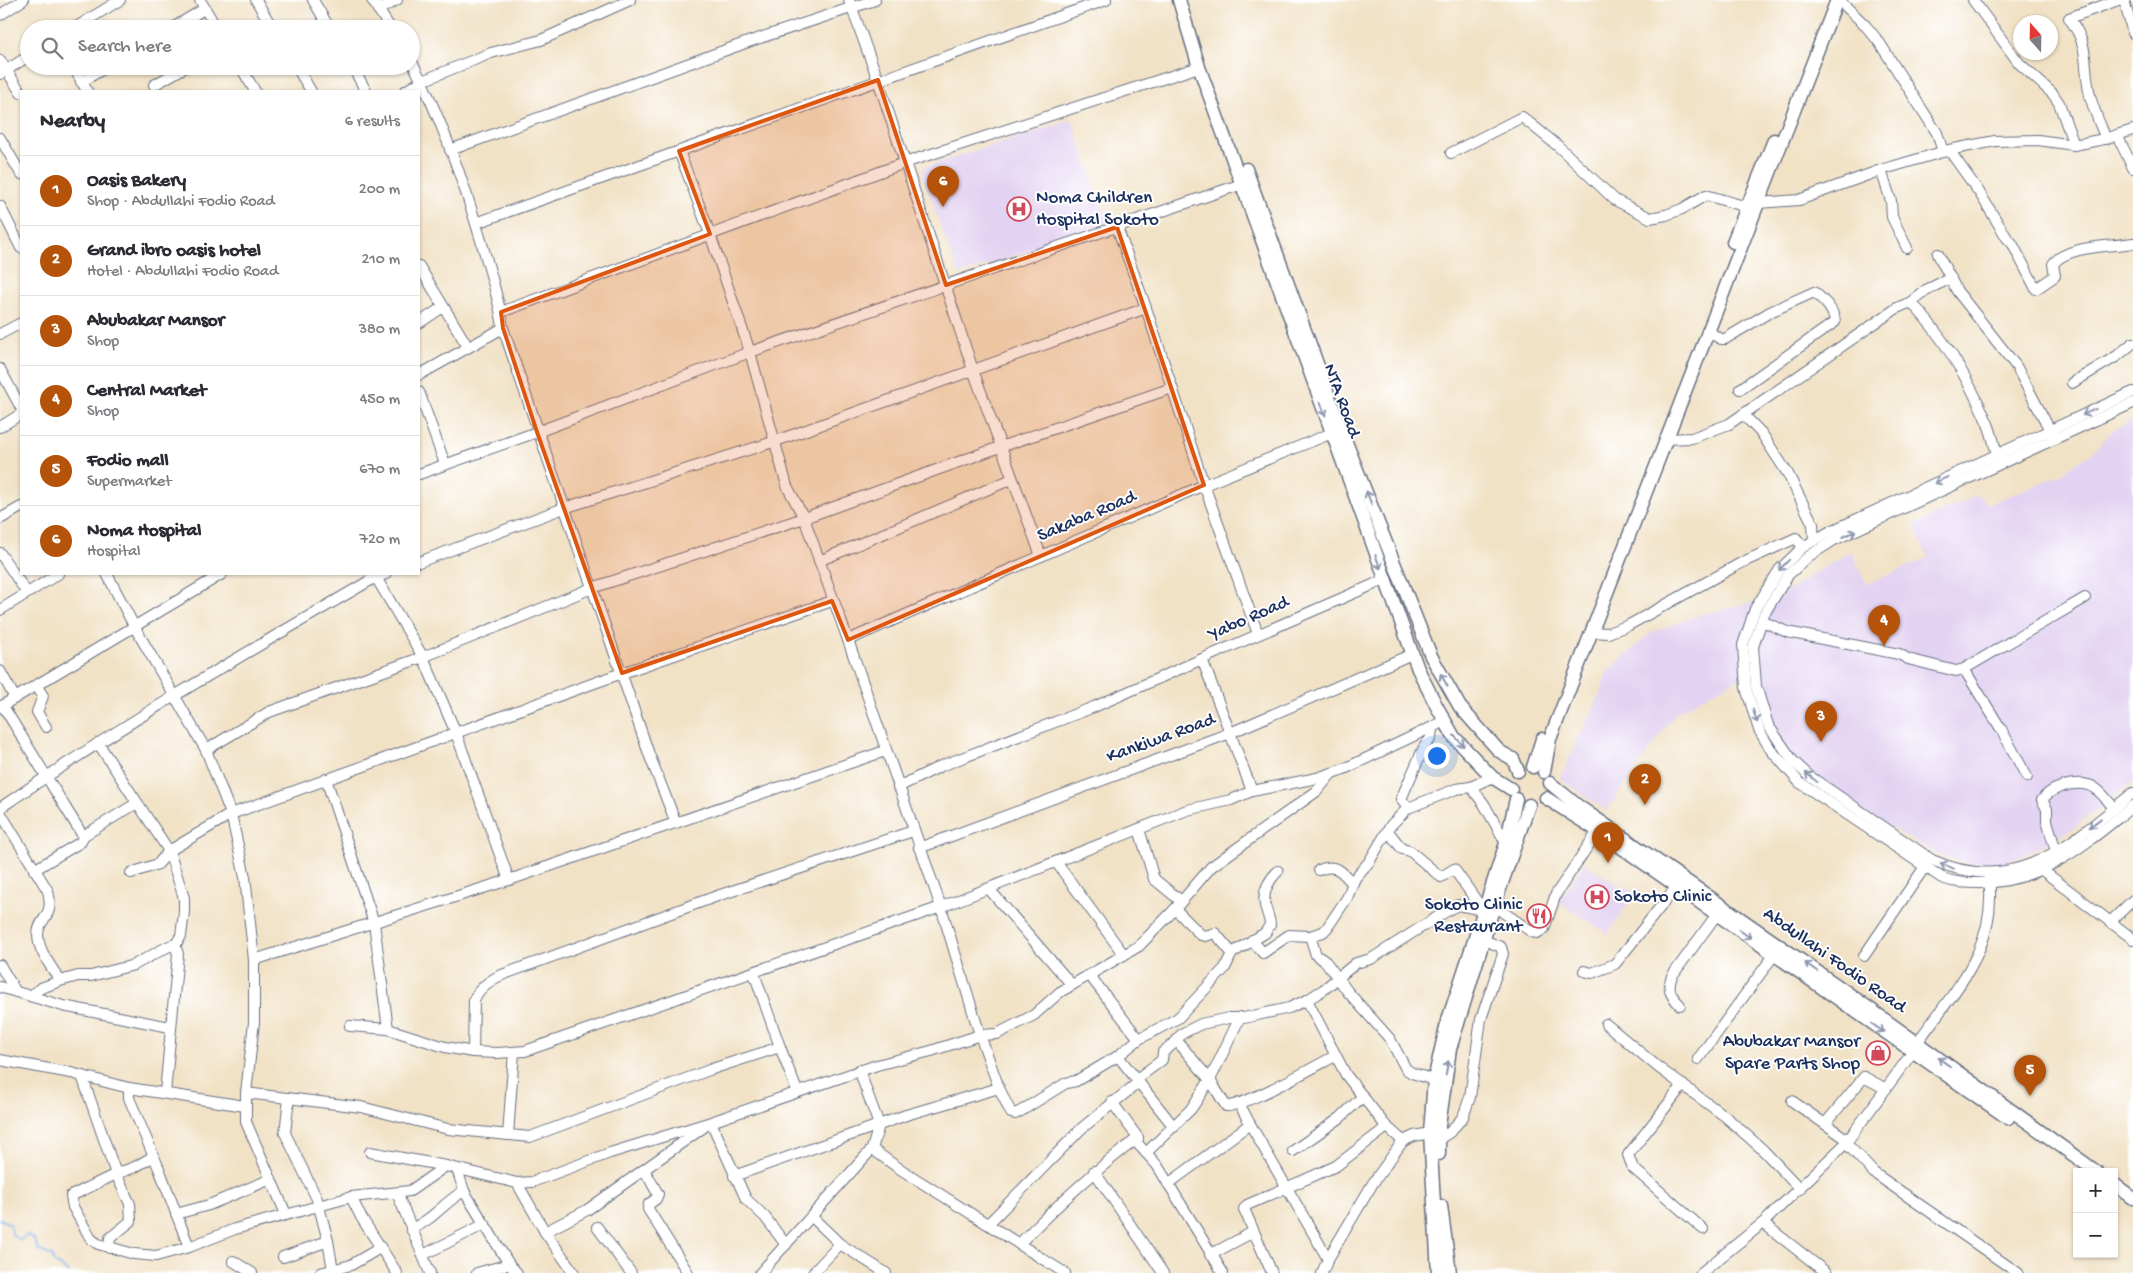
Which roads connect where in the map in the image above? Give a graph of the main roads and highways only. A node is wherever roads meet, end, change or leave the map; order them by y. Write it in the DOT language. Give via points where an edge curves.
graph roads {
  1 [pos="1179,0"];
  2 [pos="1184,0"];
  3 [pos="1828,0"];
  4 [pos="1838,0"];
  5 [pos="1753,205"];
  6 [pos="1337,432"];
  7 [pos="1518,771"];
  8 [pos="1542,774"];
  9 [pos="1514,794"];
  10 [pos="1546,798"];
  11 [pos="1530,805"];
  12 [pos="1488,908"];
  13 [pos="1915,1048"];
  14 [pos="1434,1136"];
  15 [pos="2080,1168"];
  16 [pos="2091,1168"];
  17 [pos="2118,1187"];
  18 [pos="2118,1192"];
  19 [pos="2133,1198"];
  20 [pos="1438,1273"];
  21 [pos="1450,1273"];
  1 -- 6 [label="main road, NTA Road, one-way" via="1199,68"];
  2 -- 6 [label="main road, NTA Road"];
  3 -- 5 [label="main road"];
  4 -- 5 [label="main road"];
  5 -- 8 [label="main road" via="1550,739"];
  5 -- 8 [label="main road" via="1546,728"];
  7 -- 6 [label="main road, NTA Road, one-way" via="1513,759 1499,751 1460,707 1431,656"];
  6 -- 9 [label="main road, NTA Road, one-way" via="1384,580 1412,654 1454,736 1492,777"];
  7 -- 8 [label="main road" via="1525,767"];
  7 -- 9 [label="main road" via="1511,782"];
  8 -- 10 [label="main road"];
  13 -- 8 [label="main road, Abdullahi Fodio Road, one-way" via="1713,899 1578,806"];
  9 -- 11 [label="main road"];
  9 -- 12 [label="main road" via="1506,843"];
  10 -- 11 [label="main road"];
  10 -- 13 [label="main road, Abdullahi Fodio Road, one-way" via="1598,830 1774,955"];
  11 -- 12 [label="main road"];
  14 -- 12 [label="main road, one-way" via="1439,1126 1450,1050 1484,940"];
  12 -- 14 [label="main road" via="1447,1023 1434,1080"];
  13 -- 15 [label="main road, Abdullahi Fodio Road"];
  16 -- 13 [label="main road, Abdullahi Fodio Road, one-way"];
  14 -- 20 [label="main road"];
  14 -- 21 [label="main road"];
  17 -- 19 [label="main road"];
  18 -- 19 [label="main road"];
}
